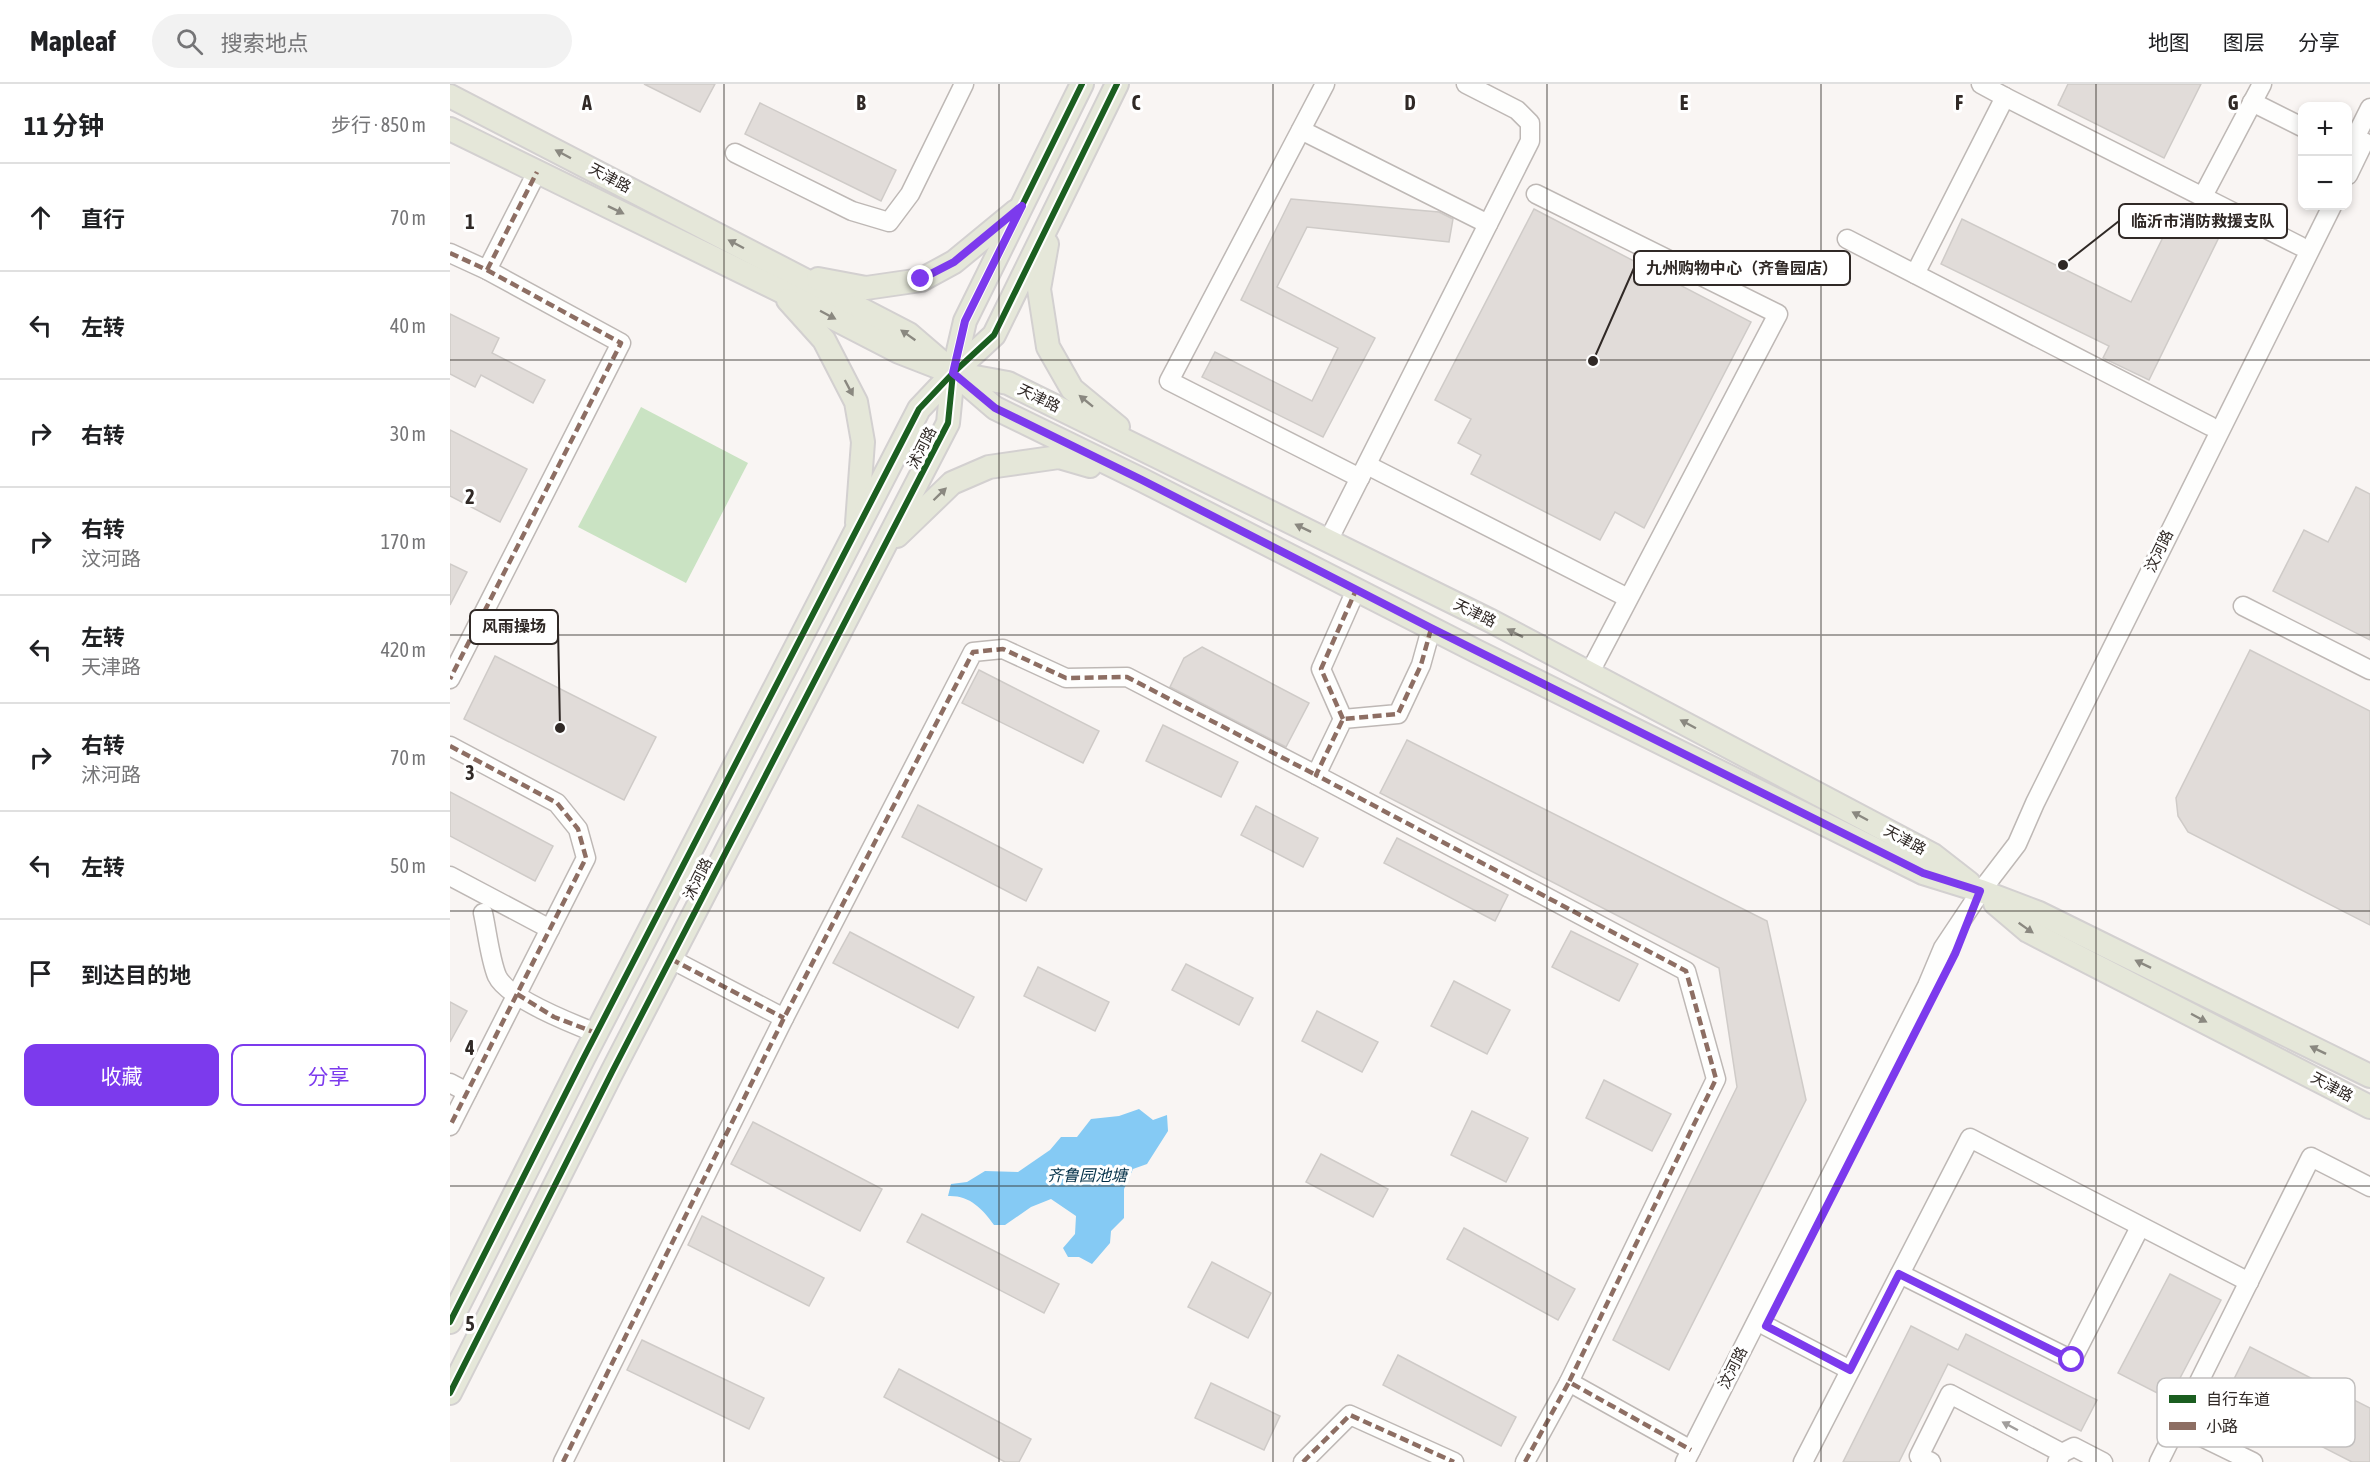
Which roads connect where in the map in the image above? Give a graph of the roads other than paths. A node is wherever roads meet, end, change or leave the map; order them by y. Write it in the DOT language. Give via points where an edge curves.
graph roads {
  1 [pos="964,84"];
  2 [pos="1082,84"];
  3 [pos="1117,84"];
  4 [pos="1325,84"];
  5 [pos="1466,84"];
  6 [pos="1981,84"];
  7 [pos="2262,84"];
  8 [pos="450,96"];
  9 [pos="2006,97"];
  10 [pos="2252,102"];
  11 [pos="2370,108"];
  12 [pos="2298,125"];
  13 [pos="450,129"];
  14 [pos="1301,130"];
  15 [pos="2370,131"];
  16 [pos="2352,142"];
  17 [pos="735,153"];
  18 [pos="2352,167"];
  19 [pos="537,172"];
  20 [pos="1536,194"];
  21 [pos="2203,196"];
  22 [pos="1022,206"];
  23 [pos="2319,210"];
  24 [pos="2330,210"];
  25 [pos="1051,219"];
  26 [pos="1488,224"];
  27 [pos="1847,239"];
  28 [pos="2300,246"];
  29 [pos="450,253"];
  30 [pos="487,270"];
  31 [pos="1915,274"];
  32 [pos="786,282"];
  33 [pos="953,373"];
  34 [pos="2210,426"];
  35 [pos="1147,451"];
  36 [pos="1363,471"];
  37 [pos="1142,480"];
  38 [pos="856,533"];
  39 [pos="1328,541"];
  40 [pos="883,549"];
  41 [pos="1356,590"];
  42 [pos="1628,598"];
  43 [pos="2243,606"];
  44 [pos="1431,628"];
  45 [pos="2370,670"];
  46 [pos="1590,672"];
  47 [pos="450,679"];
  48 [pos="1343,719"];
  49 [pos="450,746"];
  50 [pos="1316,775"];
  51 [pos="450,876"];
  52 [pos="1980,891"];
  53 [pos="483,913"];
  54 [pos="550,929"];
  55 [pos="670,959"];
  56 [pos="517,994"];
  57 [pos="784,1018"];
  58 [pos="596,1033"];
  59 [pos="2370,1076"];
  60 [pos="450,1083"];
  61 [pos="467,1092"];
  62 [pos="2370,1107"];
  63 [pos="450,1126"];
  64 [pos="2370,1186"];
  65 [pos="2140,1227"];
  66 [pos="1899,1274"];
  67 [pos="2249,1282"];
  68 [pos="450,1322"];
  69 [pos="1766,1326"];
  70 [pos="1850,1370"];
  71 [pos="2201,1378"];
  72 [pos="1569,1382"];
  73 [pos="450,1393"];
  74 [pos="2167,1447"];
  75 [pos="2223,1447"];
  76 [pos="2060,1457"];
  77 [pos="1691,1458"];
  78 [pos="563,1462"];
  79 [pos="1303,1462"];
  80 [pos="1454,1462"];
  81 [pos="1525,1462"];
  82 [pos="1803,1462"];
  83 [pos="1931,1462"];
  84 [pos="2103,1462"];
  85 [pos="2159,1462"];
  86 [pos="2253,1462"];
  1 -- 17 [label="street" via="910,194 889,222 852,211"];
  2 -- 22 [label="main road, 沭河路"];
  3 -- 25 [label="main road, 沭河路"];
  4 -- 14 [label="street"];
  5 -- 26 [label="street" via="1517,110 1530,123 1530,141"];
  6 -- 9 [label="street"];
  7 -- 10 [label="street"];
  32 -- 8 [label="main road, 天津路, one-way"];
  9 -- 21 [label="street"];
  9 -- 31 [label="street"];
  10 -- 12 [label="street"];
  10 -- 21 [label="street"];
  11 -- 16 [label="street"];
  13 -- 19 [label="main road, 天津路"];
  14 -- 26 [label="street"];
  14 -- 36 [label="street" via="1169,381"];
  15 -- 18 [label="street"];
  19 -- 30 [label="street"];
  19 -- 32 [label="main road, 天津路, one-way"];
  20 -- 42 [label="street" via="1778,314"];
  21 -- 28 [label="street"];
  22 -- 32 [label="main road" via="954,262 921,279 866,288"];
  22 -- 33 [label="main road, 沭河路" via="965,321"];
  23 -- 28 [label="street, 汶河路"];
  24 -- 52 [label="street, 汶河路" via="2017,844"];
  25 -- 33 [label="main road, 沭河路" via="994,335"];
  35 -- 25 [label="main road, one-way" via="1072,389 1048,347 1039,289"];
  26 -- 36 [label="street"];
  27 -- 31 [label="street"];
  28 -- 34 [label="street, 汶河路"];
  29 -- 30 [label="street"];
  30 -- 47 [label="street" via="621,343"];
  31 -- 34 [label="street"];
  32 -- 33 [label="main road, 天津路" via="909,334"];
  32 -- 38 [label="main road, one-way" via="824,340 856,402 863,442"];
  33 -- 35 [label="main road, 天津路" via="1008,383"];
  33 -- 37 [label="main road, 天津路" via="995,408"];
  33 -- 38 [label="main road, 沭河路" via="919,409"];
  33 -- 40 [label="main road, 沭河路" via="948,423"];
  34 -- 52 [label="street, 汶河路"];
  39 -- 35 [label="main road, 天津路, one-way"];
  36 -- 39 [label="street"];
  36 -- 42 [label="street"];
  40 -- 37 [label="main road, one-way" via="952,483 989,467 1059,457"];
  37 -- 41 [label="main road, 天津路"];
  38 -- 58 [label="main road, 沭河路"];
  46 -- 39 [label="main road, 天津路, one-way"];
  40 -- 55 [label="main road, 沭河路"];
  41 -- 44 [label="main road, 天津路"];
  41 -- 48 [label="street" via="1322,669"];
  42 -- 46 [label="street"];
  43 -- 45 [label="street"];
  44 -- 48 [label="street" via="1421,665 1398,714"];
  44 -- 52 [label="main road, 天津路" via="1923,873"];
  52 -- 46 [label="main road, 天津路, one-way" via="1933,855"];
  48 -- 50 [label="street"];
  49 -- 54 [label="street" via="558,803 578,829 586,858"];
  50 -- 57 [label="street" via="1127,677 1066,678 1004,649 973,652"];
  50 -- 72 [label="street" via="1686,971 1716,1078"];
  51 -- 54 [label="street"];
  59 -- 52 [label="main road, 天津路, one-way" via="2040,913"];
  52 -- 62 [label="main road, 天津路, one-way" via="2028,931"];
  52 -- 69 [label="street, 汶河路" via="1955,954"];
  52 -- 77 [label="street, 汶河路" via="1943,948"];
  53 -- 56 [label="street" via="498,978"];
  54 -- 56 [label="street"];
  55 -- 57 [label="street"];
  55 -- 73 [label="main road, 沭河路"];
  56 -- 58 [label="street" via="554,1017"];
  56 -- 61 [label="street"];
  57 -- 78 [label="street"];
  58 -- 68 [label="main road, 沭河路"];
  60 -- 61 [label="street"];
  61 -- 63 [label="street"];
  64 -- 67 [label="street" via="2312,1157"];
  65 -- 66 [label="street" via="2072,1360"];
  65 -- 66 [label="street" via="1970,1138"];
  65 -- 67 [label="street"];
  66 -- 70 [label="street"];
  67 -- 71 [label="street"];
  69 -- 70 [label="street"];
  69 -- 77 [label="street, 汶河路"];
  70 -- 82 [label="street"];
  72 -- 77 [label="street"];
  72 -- 81 [label="street"];
  74 -- 85 [label="street"];
  75 -- 86 [label="street"];
  76 -- 83 [label="street, one-way" via="1950,1394 1919,1456"];
  76 -- 84 [label="street" via="2074,1448"];
  79 -- 80 [label="street" via="1350,1415"];
}
